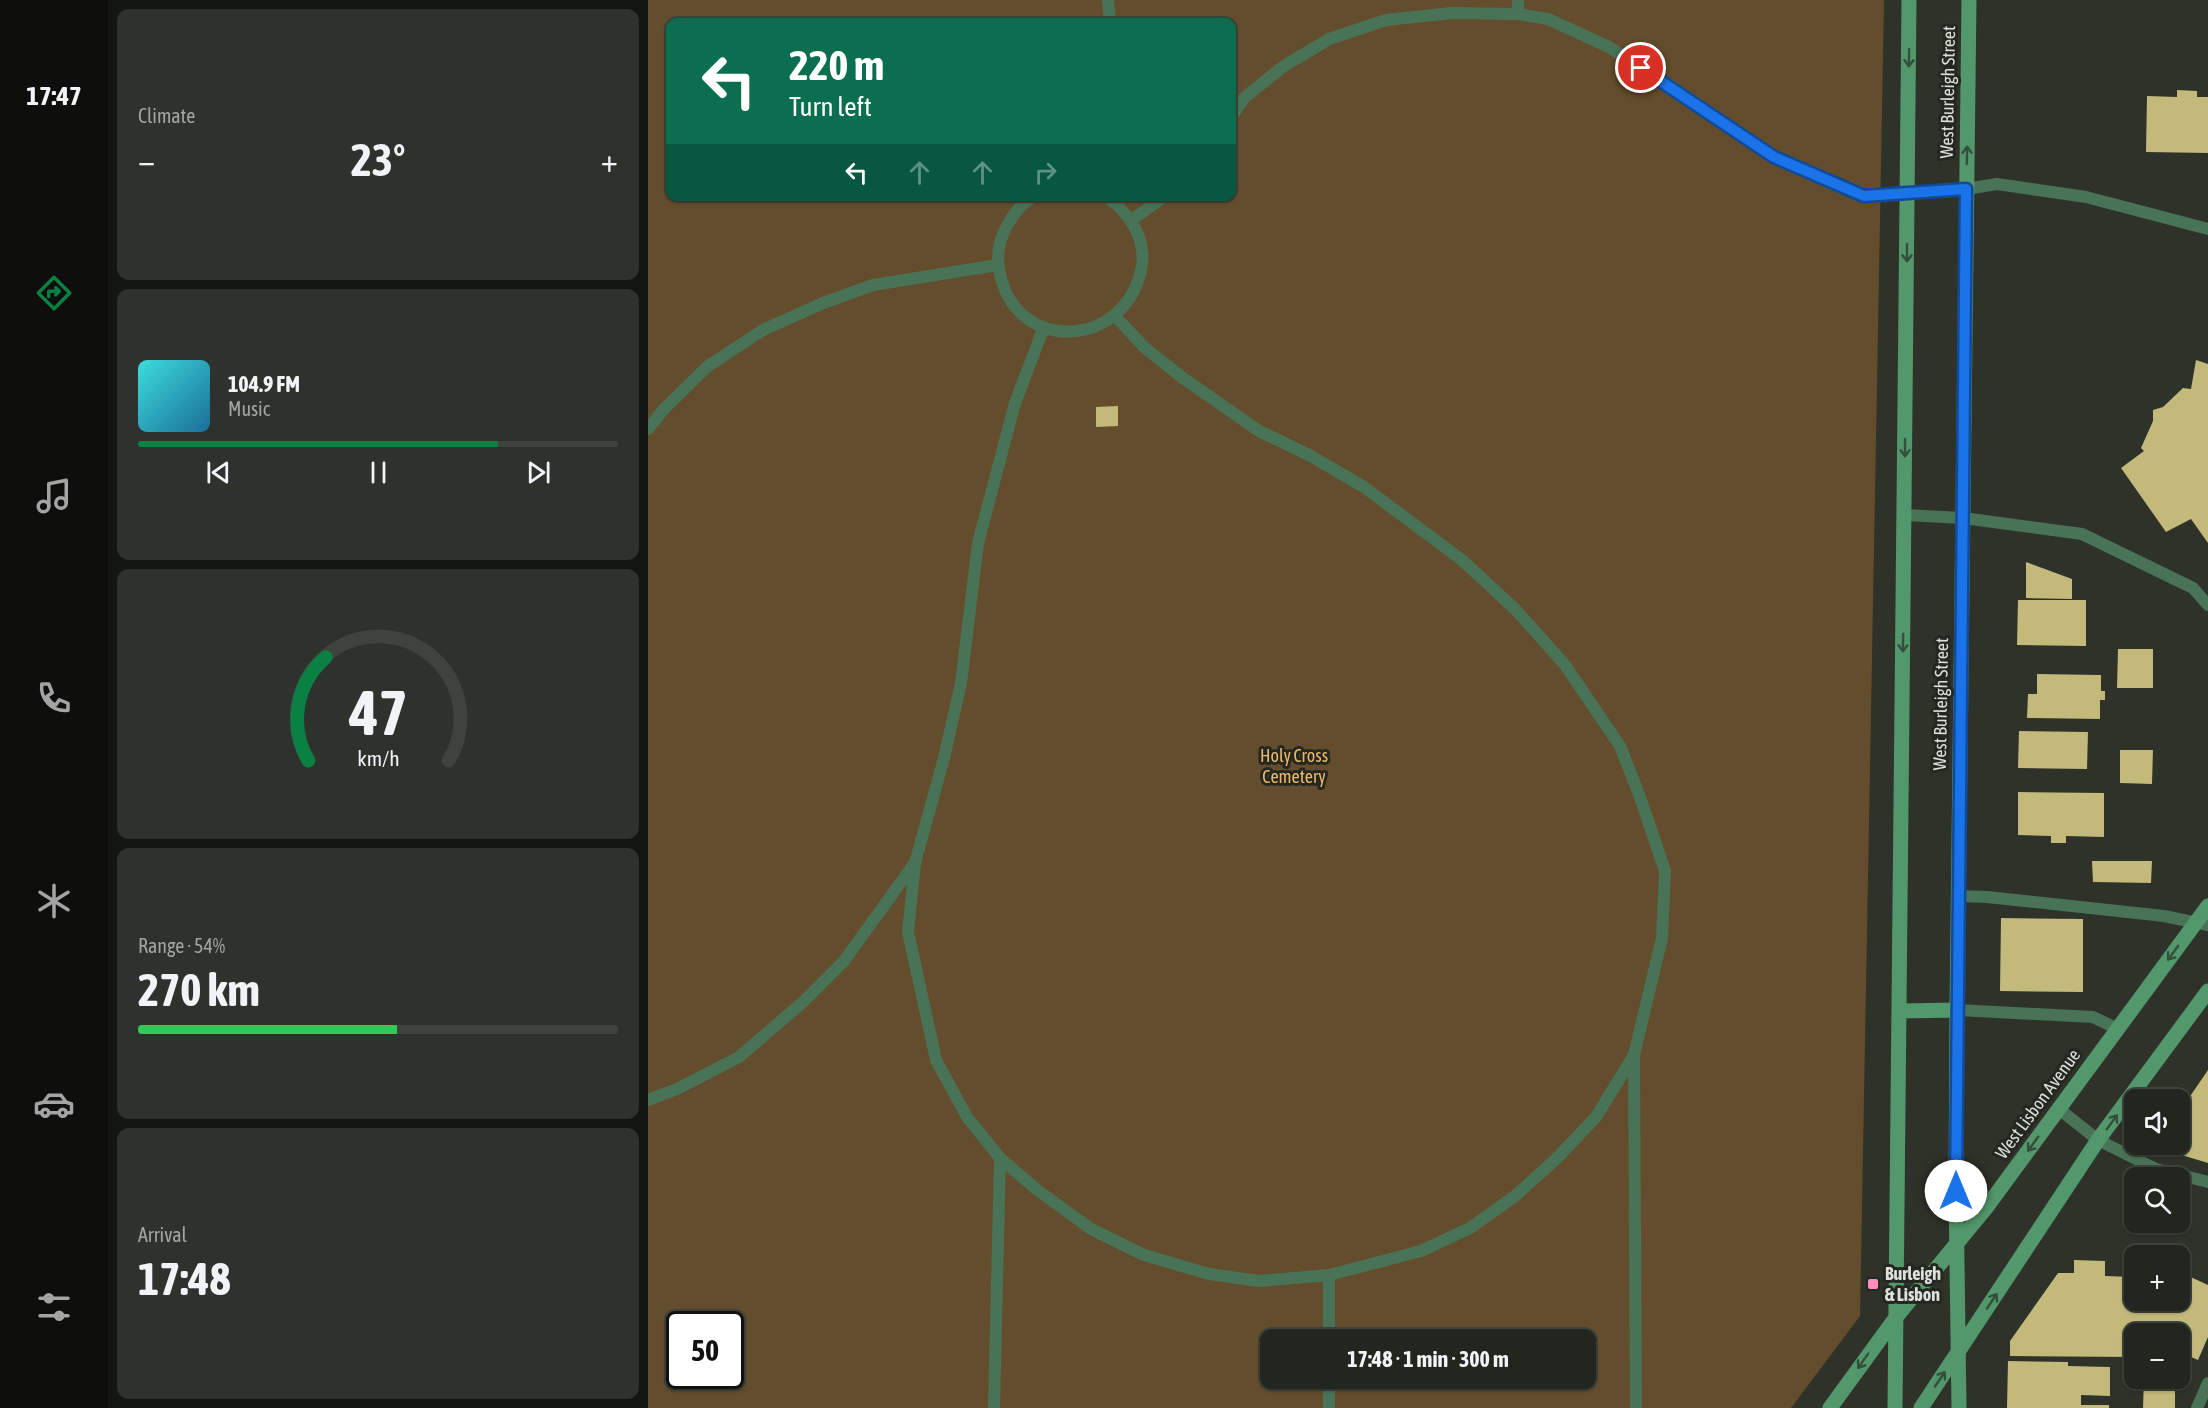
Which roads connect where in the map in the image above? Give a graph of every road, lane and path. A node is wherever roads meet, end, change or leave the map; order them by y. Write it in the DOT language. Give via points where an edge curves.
graph roads {
  1 [pos="1108,0"];
  2 [pos="1518,0"];
  3 [pos="1909,0"];
  4 [pos="1969,0"];
  5 [pos="1518,14"];
  6 [pos="1110,18"];
  7 [pos="1236,110"];
  8 [pos="1966,189"];
  9 [pos="1907,192"];
  10 [pos="1027,201"];
  11 [pos="1114,201"];
  12 [pos="1158,201"];
  13 [pos="1132,220"];
  14 [pos="2208,229"];
  15 [pos="998,265"];
  16 [pos="1115,316"];
  17 [pos="1044,327"];
  18 [pos="648,429"];
  19 [pos="1905,515"];
  20 [pos="1962,518"];
  21 [pos="2208,605"];
  22 [pos="915,863"];
  23 [pos="1958,896"];
  24 [pos="2208,906"];
  25 [pos="2202,924"];
  26 [pos="2208,991"];
  27 [pos="1957,1010"];
  28 [pos="1900,1011"];
  29 [pos="2118,1029"];
  30 [pos="1634,1055"];
  31 [pos="648,1100"];
  32 [pos="2059,1109"];
  33 [pos="2098,1140"];
  34 [pos="1000,1158"];
  35 [pos="2208,1182"];
  36 [pos="1957,1243"];
  37 [pos="1329,1275"];
  38 [pos="1897,1316"];
  39 [pos="1329,1329"];
  40 [pos="1959,1350"];
  41 [pos="2208,1383"];
  42 [pos="1329,1389"];
  43 [pos="994,1408"];
  44 [pos="1329,1408"];
  45 [pos="1636,1408"];
  46 [pos="1830,1408"];
  47 [pos="1895,1408"];
  48 [pos="1921,1408"];
  49 [pos="1959,1408"];
  50 [pos="2197,1408"];
  1 -- 6 [label="lane"];
  2 -- 5 [label="lane"];
  3 -- 9 [label="main road, West Burleigh Street, one-way"];
  8 -- 4 [label="main road, West Burleigh Street, one-way"];
  5 -- 7 [label="lane" via="1452,13 1386,20 1329,39 1284,66 1245,97"];
  5 -- 9 [label="lane" via="1548,19 1609,47 1774,157 1864,196"];
  8 -- 9 [label="lane"];
  8 -- 14 [label="lane" via="1997,184 2086,197"];
  8 -- 20 [label="main road, West Burleigh Street"];
  9 -- 19 [label="main road, West Burleigh Street, one-way"];
  10 -- 15 [label="lane" via="1010,218 1000,240"];
  11 -- 13 [label="lane"];
  12 -- 13 [label="lane"];
  13 -- 16 [label="lane" via="1143,261 1130,301"];
  15 -- 17 [label="lane" via="1002,285 1012,303"];
  15 -- 18 [label="lane" via="873,285 762,330 708,366"];
  16 -- 17 [label="lane" via="1081,331 1062,332"];
  16 -- 30 [label="lane" via="1145,348 1183,378 1259,431 1364,487 1462,560 1516,610 1565,665 1620,746 1665,871 1662,938"];
  17 -- 22 [label="lane" via="1015,403 978,543 961,683"];
  19 -- 20 [label="lane"];
  19 -- 28 [label="main road, West Burleigh Street, one-way"];
  20 -- 21 [label="lane" via="2082,534 2193,588"];
  20 -- 23 [label="main road, West Burleigh Street"];
  22 -- 31 [label="lane" via="844,961 803,1002 739,1057"];
  22 -- 34 [label="lane" via="908,932 936,1060 967,1117"];
  23 -- 25 [label="lane" via="2164,916"];
  23 -- 27 [label="main road, West Burleigh Street"];
  24 -- 25 [label="main road, West Lisbon Avenue"];
  25 -- 29 [label="main road, West Lisbon Avenue, one-way"];
  33 -- 26 [label="main road, one-way"];
  27 -- 28 [label="main road"];
  27 -- 29 [label="lane" via="2093,1017"];
  27 -- 36 [label="main road, West Burleigh Street"];
  28 -- 38 [label="main road, West Burleigh Street"];
  29 -- 32 [label="main road, West Lisbon Avenue"];
  30 -- 37 [label="lane" via="1596,1117 1515,1196 1470,1228 1421,1251"];
  30 -- 45 [label="lane"];
  32 -- 33 [label="lane"];
  32 -- 36 [label="main road, West Lisbon Avenue, one-way"];
  33 -- 35 [label="lane" via="2156,1169"];
  40 -- 33 [label="main road, one-way"];
  34 -- 37 [label="lane" via="1091,1229 1144,1256 1209,1274 1259,1281"];
  34 -- 43 [label="lane"];
  36 -- 38 [label="main road, West Lisbon Avenue"];
  36 -- 40 [label="main road, West Burleigh Street"];
  37 -- 39 [label="lane"];
  38 -- 46 [label="main road, West Lisbon Avenue, one-way"];
  38 -- 47 [label="main road, West Burleigh Street"];
  48 -- 40 [label="main road, one-way"];
  40 -- 49 [label="main road, West Burleigh Street"];
  41 -- 50 [label="lane"];
  42 -- 44 [label="lane"];
}
